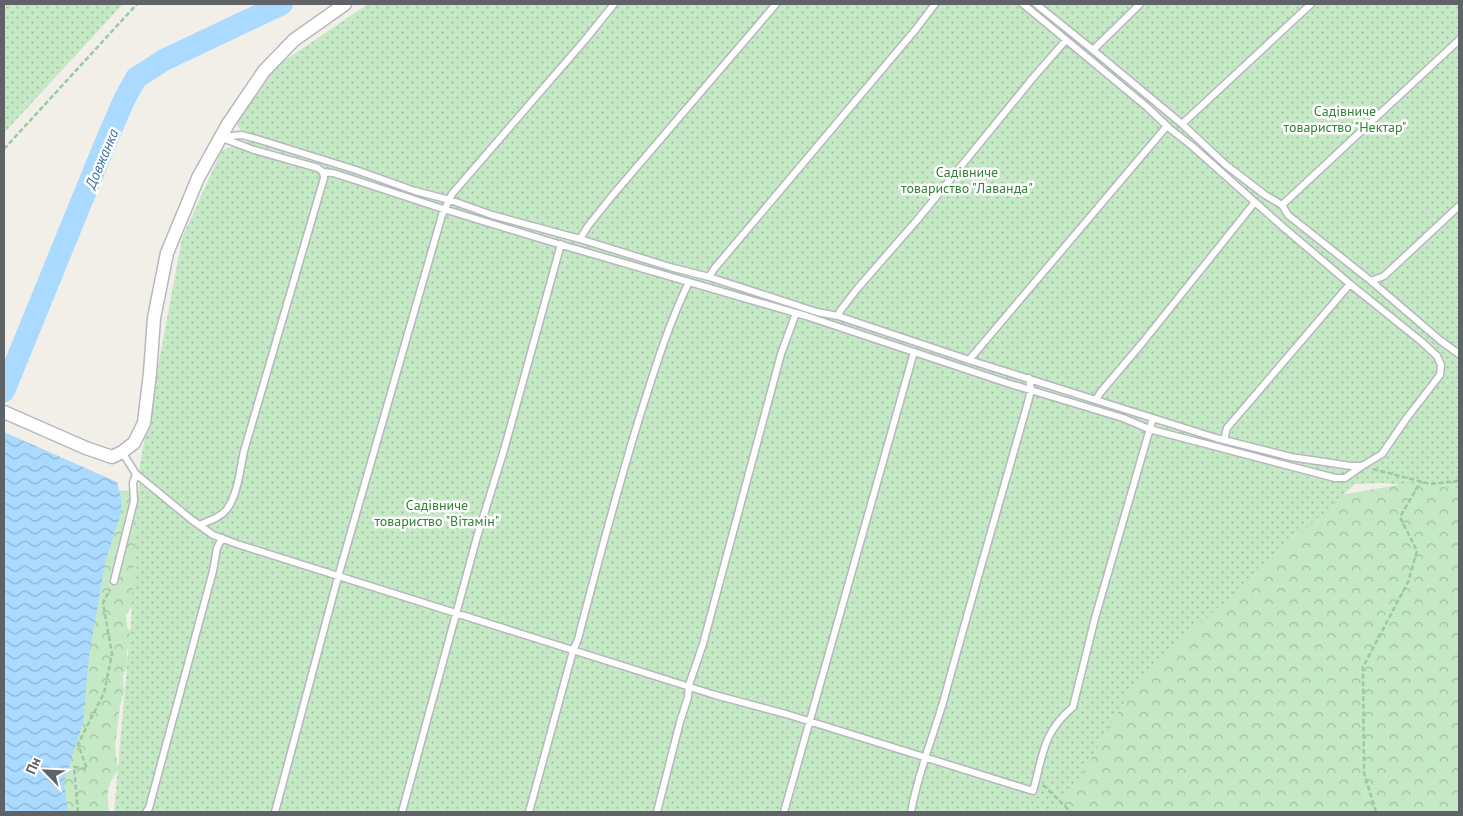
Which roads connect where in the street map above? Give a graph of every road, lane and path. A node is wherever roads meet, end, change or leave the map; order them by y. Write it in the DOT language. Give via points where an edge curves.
graph roads {
  1 [pos="137,4"];
  2 [pos="345,4"];
  3 [pos="614,4"];
  4 [pos="776,4"];
  5 [pos="936,4"];
  6 [pos="1023,4"];
  7 [pos="1036,4"];
  8 [pos="1140,4"];
  9 [pos="1310,4"];
  10 [pos="1066,40"];
  11 [pos="1459,40"];
  12 [pos="1093,50"];
  13 [pos="1182,124"];
  14 [pos="1167,126"];
  15 [pos="221,137"];
  16 [pos="4,149"];
  17 [pos="323,172"];
  18 [pos="450,200"];
  19 [pos="1255,202"];
  20 [pos="1282,205"];
  21 [pos="1459,206"];
  22 [pos="445,209"];
  23 [pos="580,239"];
  24 [pos="561,244"];
  25 [pos="709,277"];
  26 [pos="689,282"];
  27 [pos="1371,282"];
  28 [pos="1350,284"];
  29 [pos="796,313"];
  30 [pos="838,316"];
  31 [pos="914,352"];
  32 [pos="1459,354"];
  33 [pos="969,360"];
  34 [pos="1029,378"];
  35 [pos="1031,390"];
  36 [pos="1096,400"];
  37 [pos="4,412"];
  38 [pos="1153,418"];
  39 [pos="1150,429"];
  40 [pos="1224,440"];
  41 [pos="122,452"];
  42 [pos="1362,466"];
  43 [pos="136,474"];
  44 [pos="1421,481"];
  45 [pos="1459,481"];
  46 [pos="199,525"];
  47 [pos="222,538"];
  48 [pos="338,576"];
  49 [pos="114,581"];
  50 [pos="455,614"];
  51 [pos="573,651"];
  52 [pos="688,686"];
  53 [pos="810,722"];
  54 [pos="926,758"];
  55 [pos="1037,779"];
  56 [pos="78,812"];
  57 [pos="146,812"];
  58 [pos="275,812"];
  59 [pos="402,812"];
  60 [pos="530,812"];
  61 [pos="657,812"];
  62 [pos="784,812"];
  63 [pos="911,812"];
  64 [pos="1071,812"];
  65 [pos="1376,812"];
  1 -- 16 [label="path"];
  2 -- 15 [label="street" via="294,40 264,71"];
  3 -- 18 [label="lane"];
  4 -- 23 [label="lane" via="618,189"];
  5 -- 25 [label="lane"];
  6 -- 10 [label="lane"];
  7 -- 12 [label="lane"];
  8 -- 12 [label="lane"];
  9 -- 13 [label="lane"];
  10 -- 14 [label="lane"];
  10 -- 30 [label="lane" via="857,289"];
  11 -- 20 [label="lane"];
  12 -- 13 [label="lane"];
  13 -- 20 [label="lane" via="1226,165"];
  14 -- 19 [label="lane"];
  14 -- 33 [label="lane"];
  15 -- 17 [label="lane"];
  15 -- 18 [label="lane" via="241,135 258,139"];
  15 -- 41 [label="street" via="198,178 167,253 154,318 144,423 134,443"];
  17 -- 22 [label="lane" via="358,180"];
  17 -- 46 [label="lane" via="324,178 244,451 234,497 226,510"];
  18 -- 22 [label="lane"];
  18 -- 23 [label="lane"];
  19 -- 28 [label="lane"];
  19 -- 36 [label="lane"];
  20 -- 27 [label="lane" via="1288,215"];
  21 -- 27 [label="lane" via="1384,276"];
  22 -- 24 [label="lane"];
  22 -- 48 [label="lane"];
  23 -- 25 [label="lane"];
  24 -- 26 [label="lane"];
  24 -- 50 [label="lane"];
  25 -- 30 [label="lane"];
  26 -- 29 [label="lane"];
  26 -- 51 [label="lane" via="655,367"];
  27 -- 32 [label="lane"];
  28 -- 40 [label="lane" via="1227,428"];
  28 -- 42 [label="lane" via="1422,342 1437,356 1441,365 1440,375 1382,454"];
  29 -- 31 [label="lane"];
  29 -- 52 [label="lane" via="703,644"];
  30 -- 33 [label="lane"];
  31 -- 35 [label="lane"];
  31 -- 53 [label="lane"];
  33 -- 34 [label="lane"];
  34 -- 35 [label="lane"];
  34 -- 36 [label="lane"];
  35 -- 39 [label="lane"];
  35 -- 54 [label="lane"];
  36 -- 38 [label="lane"];
  37 -- 41 [label="street" via="112,457"];
  38 -- 39 [label="lane"];
  38 -- 40 [label="lane"];
  39 -- 42 [label="lane" via="1335,478 1345,478"];
  39 -- 55 [label="lane" via="1095,618 1073,708 1051,731"];
  40 -- 42 [label="lane" via="1291,457"];
  41 -- 43 [label="lane"];
  42 -- 44 [label="path"];
  43 -- 46 [label="lane"];
  43 -- 49 [label="lane" via="134,501"];
  44 -- 45 [label="path" via="1430,484"];
  44 -- 65 [label="path" via="1400,517 1417,551 1408,582 1363,667 1364,773"];
  46 -- 47 [label="lane"];
  47 -- 48 [label="lane"];
  47 -- 57 [label="lane"];
  48 -- 50 [label="lane"];
  48 -- 58 [label="lane"];
  49 -- 56 [label="path" via="104,602 112,654 104,693 78,744 87,768 74,767"];
  50 -- 51 [label="lane"];
  50 -- 59 [label="lane"];
  51 -- 52 [label="lane"];
  51 -- 60 [label="lane"];
  52 -- 53 [label="lane"];
  52 -- 61 [label="lane" via="688,697"];
  53 -- 54 [label="lane"];
  53 -- 62 [label="lane"];
  54 -- 55 [label="lane" via="1033,792"];
  54 -- 63 [label="lane" via="916,784"];
  55 -- 64 [label="path"];
}
